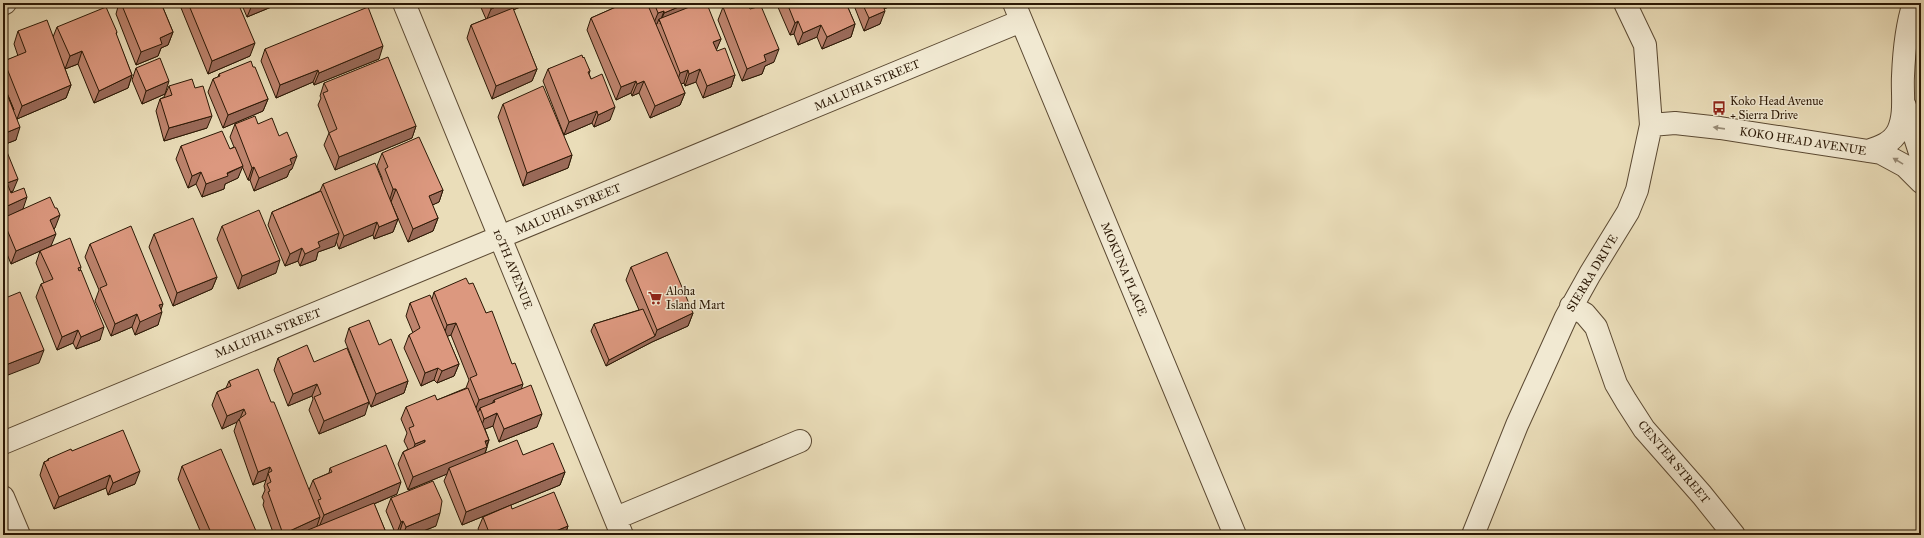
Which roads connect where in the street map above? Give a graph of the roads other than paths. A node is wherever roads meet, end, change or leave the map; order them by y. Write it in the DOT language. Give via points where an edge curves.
graph roads {
  1 [pos="404,3"];
  2 [pos="1625,3"];
  3 [pos="1914,3"];
  4 [pos="1018,12"];
  5 [pos="1903,97"];
  6 [pos="1651,124"];
  7 [pos="1868,151"];
  8 [pos="1921,156"];
  9 [pos="1921,182"];
  10 [pos="500,238"];
  11 [pos="1571,306"];
  12 [pos="800,441"];
  13 [pos="3,443"];
  14 [pos="3,497"];
  15 [pos="619,527"];
  16 [pos="19,535"];
  17 [pos="1235,535"];
  18 [pos="1473,535"];
  19 [pos="1734,535"];
  1 -- 10 [label="street, 10TH AVENUE"];
  2 -- 6 [label="street, SIERRA DRIVE" via="1645,45"];
  3 -- 5 [label="street" via="1904,49"];
  4 -- 10 [label="street, MALUHIA STREET"];
  4 -- 17 [label="street, MOKUNA PLACE"];
  5 -- 7 [label="street" via="1902,117 1897,132 1885,145"];
  5 -- 8 [label="street"];
  7 -- 6 [label="street, KOKO HEAD AVENUE, one-way" via="1720,128 1675,123"];
  6 -- 11 [label="street, SIERRA DRIVE" via="1637,190 1628,212"];
  9 -- 7 [label="street, KOKO HEAD AVENUE, one-way" via="1914,173 1896,160 1881,153"];
  10 -- 13 [label="street, MALUHIA STREET"];
  10 -- 15 [label="street, 10TH AVENUE"];
  11 -- 18 [label="street, SIERRA DRIVE" via="1517,425"];
  11 -- 19 [label="street, CENTER STREET" via="1585,314 1596,327 1616,384 1635,417"];
  12 -- 15 [label="street"];
  14 -- 16 [label="street"];
}
